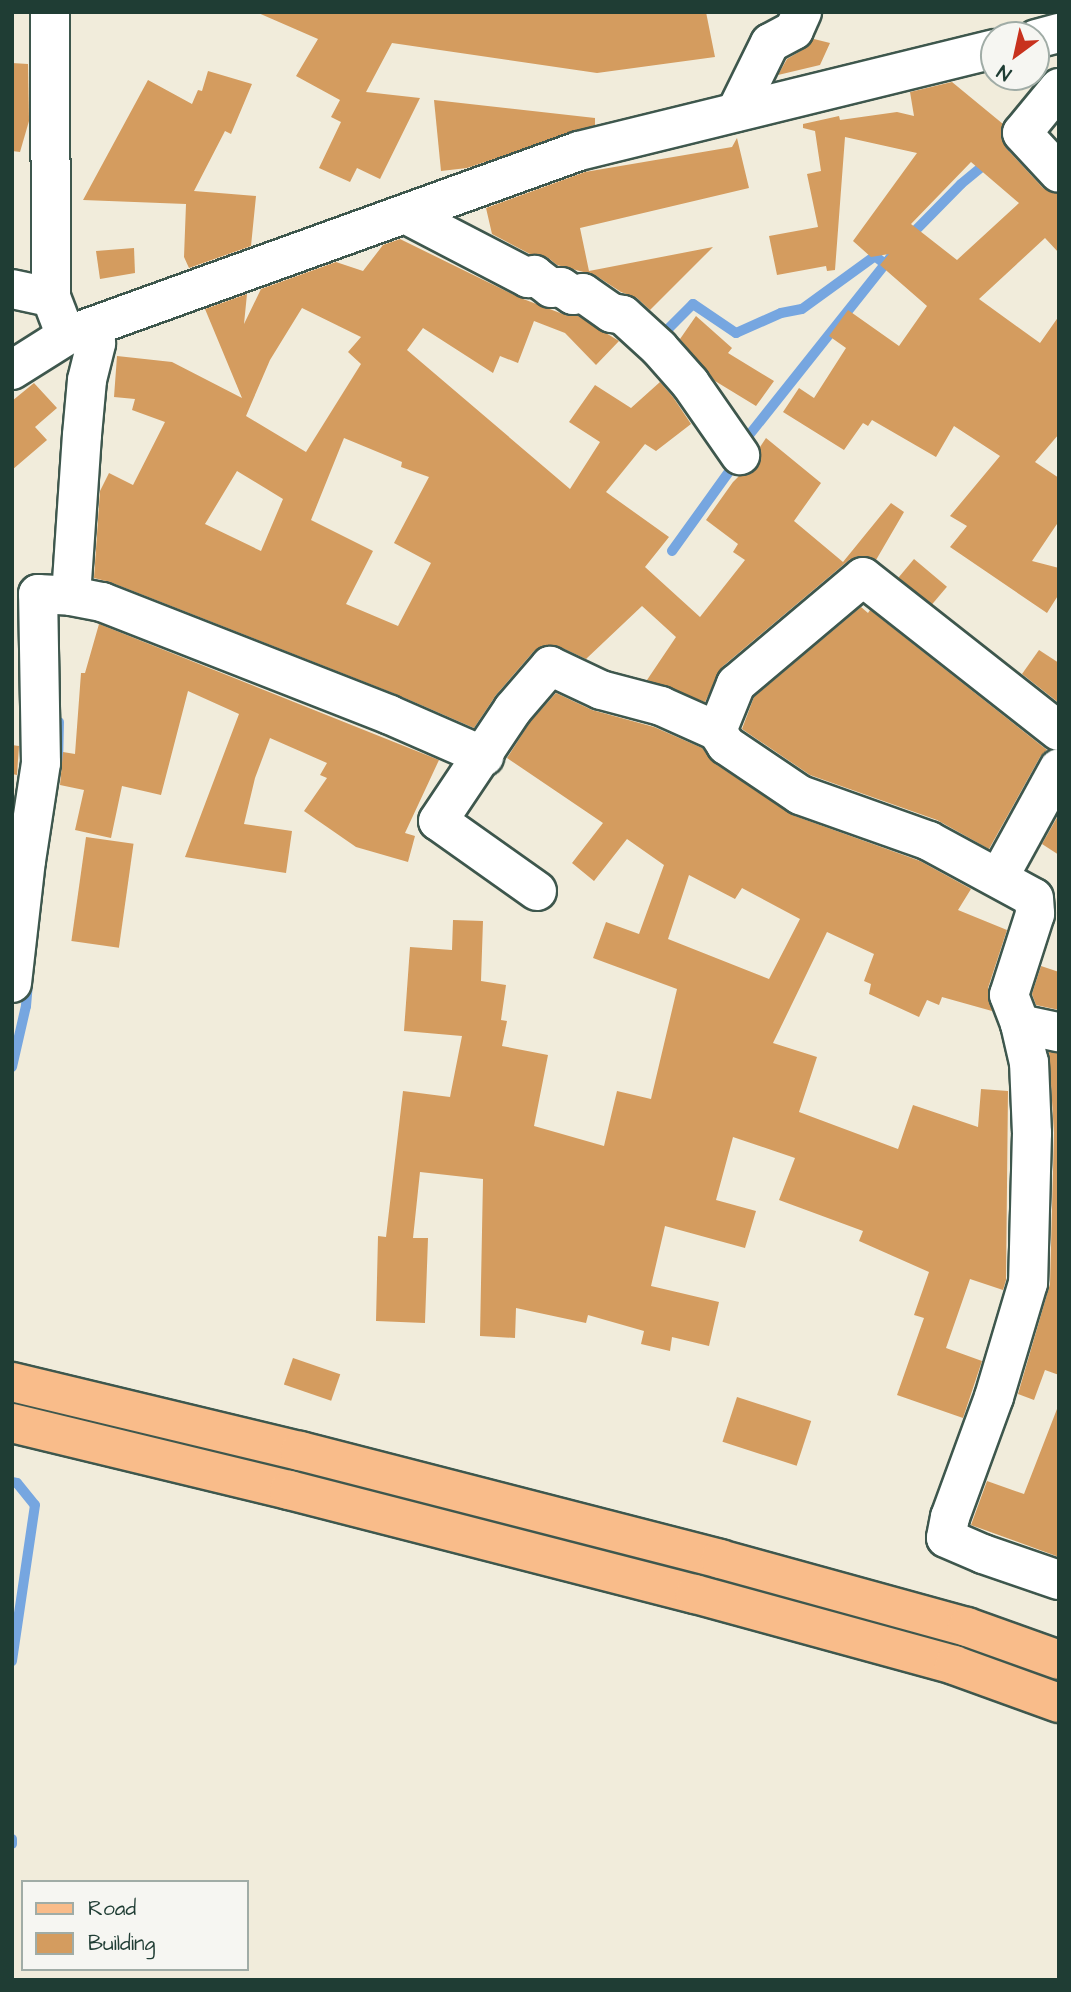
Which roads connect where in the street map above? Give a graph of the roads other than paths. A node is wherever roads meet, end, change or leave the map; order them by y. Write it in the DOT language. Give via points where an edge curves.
graph roads {
  1 [pos="50,12"];
  2 [pos="802,12"];
  3 [pos="980,52"];
  4 [pos="1059,88"];
  5 [pos="736,112"];
  6 [pos="1059,173"];
  7 [pos="405,214"];
  8 [pos="12,289"];
  9 [pos="51,297"];
  10 [pos="78,332"];
  11 [pos="12,370"];
  12 [pos="740,455"];
  13 [pos="61,595"];
  14 [pos="717,731"];
  15 [pos="1059,731"];
  16 [pos="484,757"];
  17 [pos="1059,768"];
  18 [pos="999,877"];
  19 [pos="537,891"];
  20 [pos="12,983"];
  21 [pos="1020,1024"];
  22 [pos="1059,1032"];
  23 [pos="12,1382"];
  24 [pos="12,1423"];
  25 [pos="1059,1580"];
  26 [pos="1059,1660"];
  27 [pos="1059,1703"];
  1 -- 9 [label="street"];
  2 -- 5 [label="street" via="794,30 770,43"];
  3 -- 5 [label="street"];
  4 -- 6 [label="street" via="1022,133"];
  5 -- 7 [label="street" via="579,151"];
  7 -- 10 [label="street"];
  7 -- 12 [label="street" via="528,278 534,275 551,288 561,287 573,295 583,293 612,313 623,315 690,383"];
  8 -- 9 [label="street"];
  9 -- 10 [label="street"];
  10 -- 11 [label="street"];
  10 -- 13 [label="street" via="96,343 87,380"];
  13 -- 16 [label="street" via="102,602 390,715"];
  13 -- 20 [label="street" via="38,594 41,763"];
  14 -- 15 [label="street" via="736,684 863,577"];
  14 -- 16 [label="street" via="661,706 601,690 550,666 513,709"];
  14 -- 18 [label="street" via="726,745 800,795 929,841"];
  16 -- 19 [label="street" via="438,821"];
  17 -- 18 [label="street"];
  18 -- 21 [label="street" via="1034,898 1035,914 1009,995"];
  21 -- 22 [label="street"];
  21 -- 25 [label="street" via="1029,1062 1032,1133 1028,1283 946,1538"];
  23 -- 26 [label="main road" via="720,1559 967,1627"];
  24 -- 27 [label="main road" via="673,1588 954,1665"];
}
